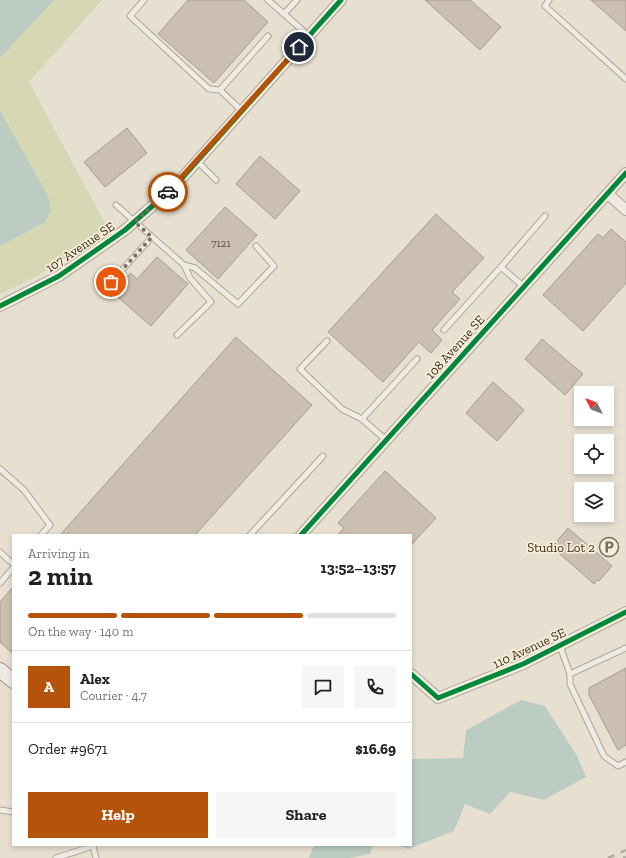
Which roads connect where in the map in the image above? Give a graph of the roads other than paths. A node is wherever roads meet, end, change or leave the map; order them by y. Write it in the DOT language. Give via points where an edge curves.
graph roads {
  1 [pos="144,0"];
  2 [pos="268,0"];
  3 [pos="297,0"];
  4 [pos="341,0"];
  5 [pos="550,0"];
  6 [pos="284,14"];
  7 [pos="268,36"];
  8 [pos="309,36"];
  9 [pos="626,79"];
  10 [pos="220,90"];
  11 [pos="242,111"];
  12 [pos="197,161"];
  13 [pos="626,173"];
  14 [pos="216,180"];
  15 [pos="608,194"];
  16 [pos="116,205"];
  17 [pos="626,210"];
  18 [pos="545,216"];
  19 [pos="135,222"];
  20 [pos="152,237"];
  21 [pos="256,246"];
  22 [pos="184,265"];
  23 [pos="501,267"];
  24 [pos="111,282"];
  25 [pos="524,287"];
  26 [pos="0,306"];
  27 [pos="444,330"];
  28 [pos="176,336"];
  29 [pos="328,341"];
  30 [pos="417,359"];
  31 [pos="362,419"];
  32 [pos="386,440"];
  33 [pos="323,456"];
  34 [pos="0,469"];
  35 [pos="42,534"];
  36 [pos="251,534"];
  37 [pos="302,534"];
  38 [pos="0,552"];
  39 [pos="12,563"];
  40 [pos="12,569"];
  41 [pos="0,583"];
  42 [pos="626,612"];
  43 [pos="560,646"];
  44 [pos="626,648"];
  45 [pos="0,670"];
  46 [pos="570,674"];
  47 [pos="412,675"];
  48 [pos="12,680"];
  49 [pos="626,762"];
  50 [pos="0,810"];
  51 [pos="12,812"];
  52 [pos="56,858"];
  53 [pos="96,858"];
  1 -- 10 [label="lane" via="130,16 209,89"];
  2 -- 6 [label="lane"];
  3 -- 6 [label="lane"];
  4 -- 8 [label="street, 107 Avenue SE"];
  5 -- 9 [label="lane" via="545,6"];
  6 -- 8 [label="lane"];
  7 -- 10 [label="lane"];
  8 -- 11 [label="street, 107 Avenue SE"];
  10 -- 11 [label="lane"];
  11 -- 12 [label="street, 107 Avenue SE"];
  12 -- 14 [label="lane"];
  12 -- 19 [label="street, 107 Avenue SE" via="174,187"];
  13 -- 15 [label="street, 108 Avenue SE"];
  15 -- 17 [label="street"];
  15 -- 25 [label="street, 108 Avenue SE"];
  16 -- 19 [label="lane"];
  18 -- 23 [label="lane"];
  19 -- 20 [label="lane"];
  19 -- 26 [label="street, 107 Avenue SE" via="59,276"];
  20 -- 22 [label="lane"];
  20 -- 24 [label="lane"];
  21 -- 22 [label="lane" via="274,266 238,304 195,268"];
  22 -- 28 [label="lane" via="190,278 211,302"];
  23 -- 25 [label="lane"];
  23 -- 27 [label="lane"];
  25 -- 32 [label="street, 108 Avenue SE"];
  29 -- 31 [label="lane" via="300,369 342,409"];
  30 -- 31 [label="lane"];
  31 -- 32 [label="lane"];
  32 -- 37 [label="street, 108 Avenue SE"];
  33 -- 36 [label="lane"];
  34 -- 35 [label="lane" via="24,490 50,524"];
  38 -- 39 [label="lane"];
  40 -- 41 [label="lane"];
  42 -- 43 [label="street, 110 Avenue SE"];
  43 -- 46 [label="lane"];
  43 -- 47 [label="street, 110 Avenue SE" via="523,664 438,698"];
  44 -- 46 [label="lane"];
  45 -- 48 [label="street"];
  46 -- 49 [label="lane" via="570,684 604,756 618,766"];
  50 -- 51 [label="lane"];
  52 -- 53 [label="lane" via="93,846"];
}
